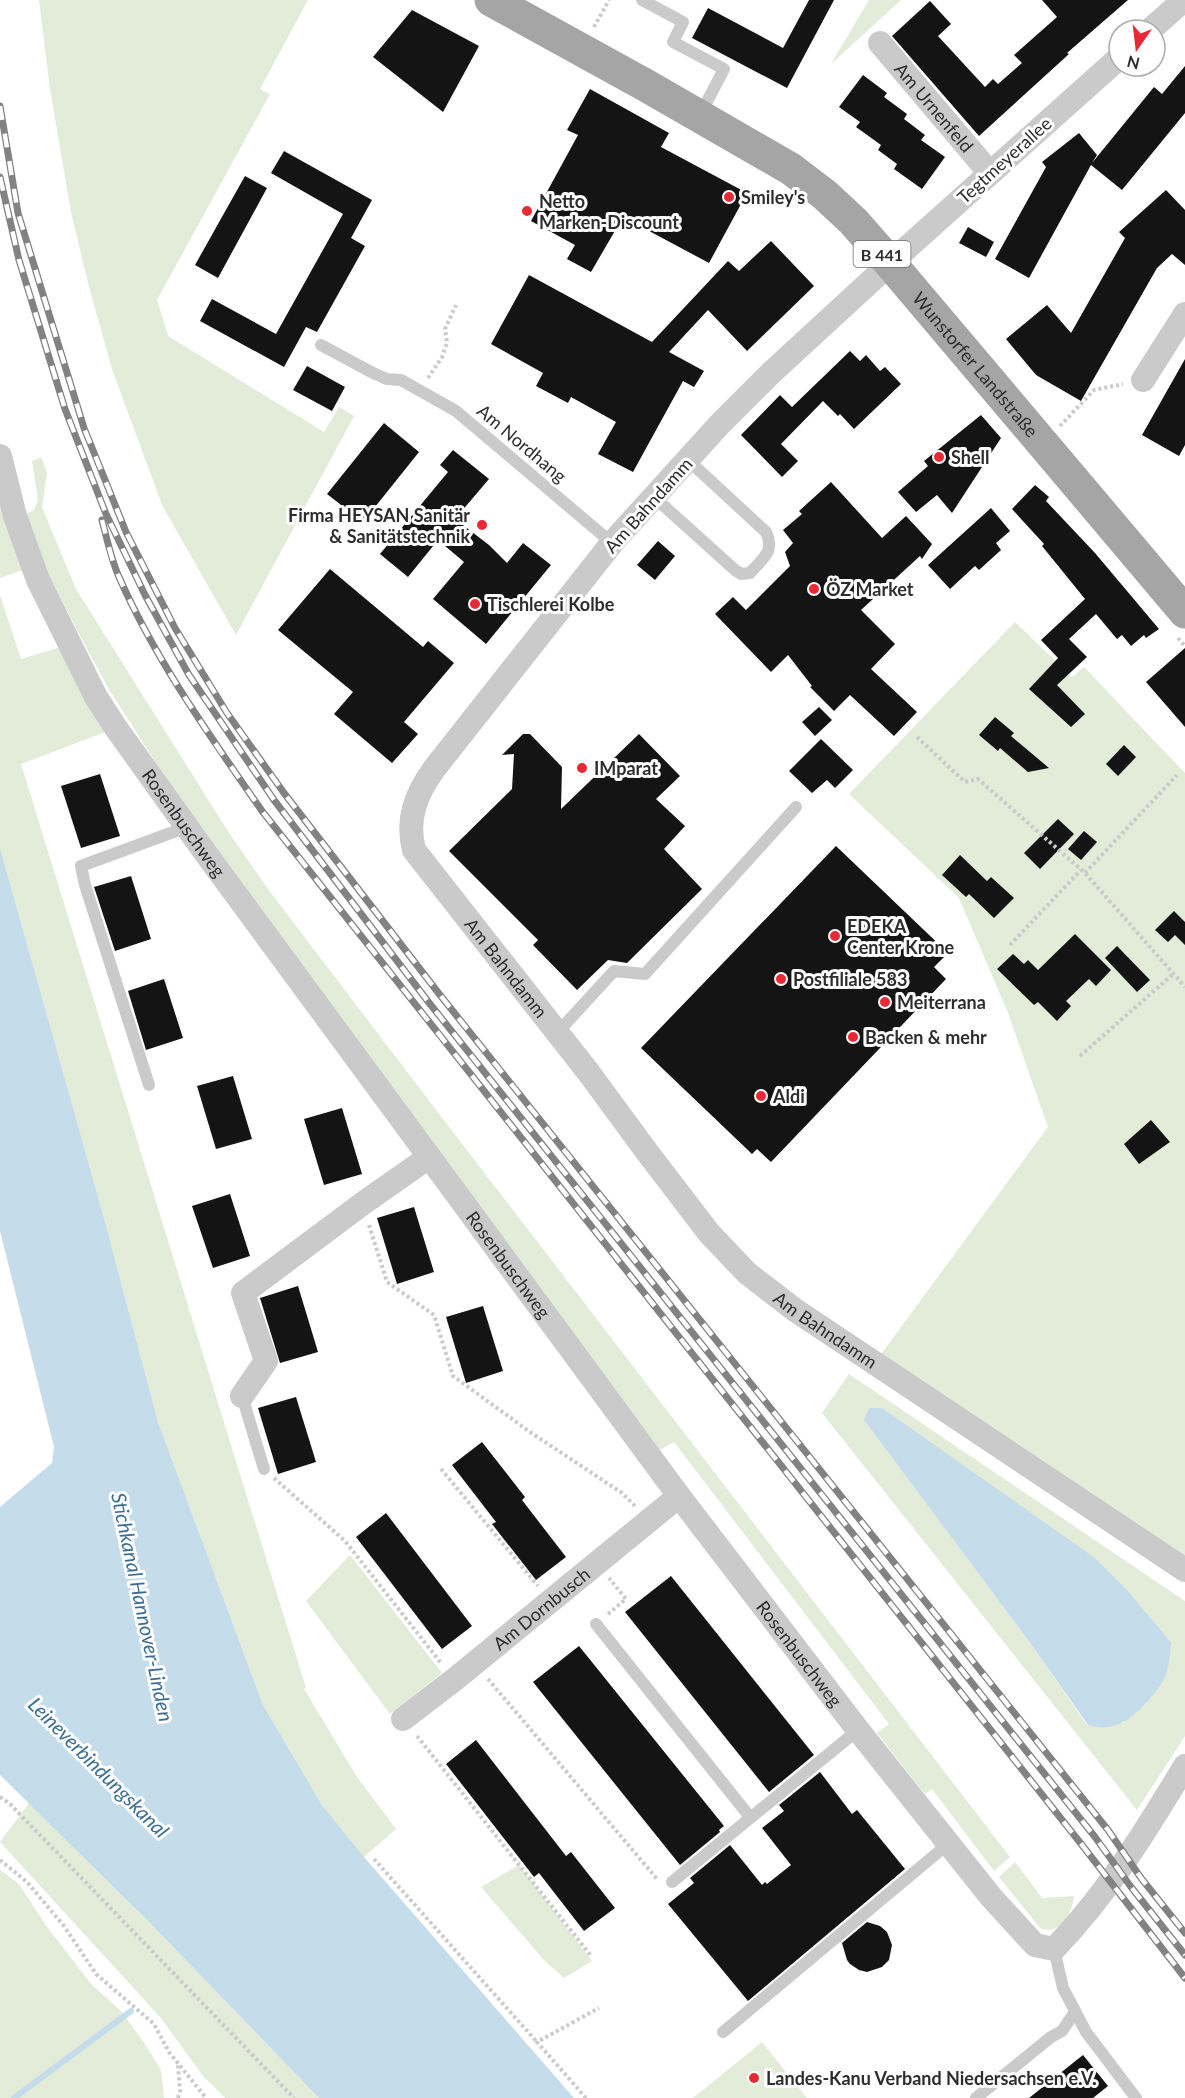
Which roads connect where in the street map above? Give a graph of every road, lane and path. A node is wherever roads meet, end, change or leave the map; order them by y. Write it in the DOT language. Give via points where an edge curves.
graph roads {
  1 [pos="491,0"];
  2 [pos="609,0"];
  3 [pos="642,0"];
  4 [pos="1184,0"];
  5 [pos="1164,18"];
  6 [pos="589,35"];
  7 [pos="880,43"];
  8 [pos="1107,69"];
  9 [pos="699,115"];
  10 [pos="989,172"];
  11 [pos="890,263"];
  12 [pos="456,305"];
  13 [pos="1185,314"];
  14 [pos="321,345"];
  15 [pos="1143,380"];
  16 [pos="419,390"];
  17 [pos="1059,426"];
  18 [pos="0,456"];
  19 [pos="688,460"];
  20 [pos="654,497"];
  21 [pos="612,543"];
  22 [pos="1185,612"];
  23 [pos="917,737"];
  24 [pos="1177,775"];
  25 [pos="796,807"];
  26 [pos="187,827"];
  27 [pos="1083,872"];
  28 [pos="1010,945"];
  29 [pos="1172,975"];
  30 [pos="1185,987"];
  31 [pos="558,1032"];
  32 [pos="1080,1056"];
  33 [pos="149,1085"];
  34 [pos="429,1157"];
  35 [pos="362,1204"];
  36 [pos="242,1396"];
  37 [pos="264,1469"];
  38 [pos="441,1469"];
  39 [pos="679,1496"];
  40 [pos="649,1520"];
  41 [pos="597,1563"];
  42 [pos="1185,1570"];
  43 [pos="550,1601"];
  44 [pos="596,1624"];
  45 [pos="475,1663"];
  46 [pos="454,1680"];
  47 [pos="403,1719"];
  48 [pos="858,1730"];
  49 [pos="1185,1766"];
  50 [pos="0,1797"];
  51 [pos="750,1817"];
  52 [pos="948,1844"];
  53 [pos="374,1859"];
  54 [pos="0,1860"];
  55 [pos="672,1882"];
  56 [pos="1054,1949"];
  57 [pos="592,1957"];
  58 [pos="598,2008"];
  59 [pos="1075,2012"];
  60 [pos="723,2032"];
  61 [pos="537,2042"];
  62 [pos="178,2064"];
  63 [pos="178,2098"];
  64 [pos="206,2098"];
  65 [pos="294,2098"];
  66 [pos="586,2098"];
  67 [pos="976,2098"];
  68 [pos="1136,2098"];
  1 -- 9 [label="main road, Wunstorfer Landstraße / B 441"];
  2 -- 6 [label="path"];
  3 -- 9 [label="lane" via="683,22 673,42 724,69"];
  4 -- 5 [label="street"];
  7 -- 10 [label="street, Am Urnenfeld"];
  8 -- 10 [label="street, Tegtmeyerallee"];
  9 -- 11 [label="main road, Wunstorfer Landstraße / B 441" via="791,169 825,195"];
  10 -- 11 [label="street, Tegtmeyerallee"];
  11 -- 19 [label="street, Am Bahndamm" via="770,374"];
  11 -- 22 [label="main road, Wunstorfer Landstraße / B 441"];
  12 -- 16 [label="path" via="445,329 447,343 442,357"];
  13 -- 15 [label="street"];
  14 -- 16 [label="lane, Am Nordhang" via="387,379 401,380"];
  15 -- 17 [label="path" via="1094,390"];
  16 -- 21 [label="lane, Am Nordhang" via="456,411"];
  18 -- 26 [label="street, Rosenbuschweg" via="15,516 38,580 86,676 116,728"];
  19 -- 20 [label="street, Am Bahndamm"];
  19 -- 20 [label="lane" via="766,532 769,551 750,573 735,570"];
  20 -- 21 [label="street, Am Bahndamm"];
  21 -- 31 [label="street, Am Bahndamm" via="434,769 422,786 412,813 414,850"];
  23 -- 27 [label="path" via="965,782 978,779"];
  24 -- 27 [label="path"];
  25 -- 31 [label="lane" via="645,974 614,971"];
  26 -- 33 [label="lane" via="81,866"];
  26 -- 34 [label="street, Rosenbuschweg"];
  27 -- 28 [label="path"];
  27 -- 29 [label="path"];
  29 -- 30 [label="path"];
  29 -- 32 [label="path"];
  31 -- 42 [label="street, Am Bahndamm" via="709,1233 747,1273 795,1310"];
  34 -- 35 [label="street"];
  34 -- 39 [label="street, Rosenbuschweg"];
  35 -- 36 [label="street" via="243,1293 266,1361"];
  35 -- 40 [label="path" via="387,1282 434,1315 453,1376 622,1493"];
  36 -- 37 [label="lane"];
  37 -- 46 [label="path" via="345,1541"];
  38 -- 43 [label="path"];
  39 -- 40 [label="street, Am Dornbusch"];
  39 -- 48 [label="street, Rosenbuschweg"];
  40 -- 41 [label="street, Am Dornbusch"];
  41 -- 43 [label="street, Am Dornbusch"];
  41 -- 44 [label="path" via="626,1599"];
  43 -- 45 [label="street, Am Dornbusch"];
  44 -- 51 [label="lane"];
  45 -- 46 [label="street, Am Dornbusch"];
  45 -- 55 [label="path" via="657,1879"];
  46 -- 47 [label="street, Am Dornbusch"];
  47 -- 57 [label="path"];
  48 -- 51 [label="lane"];
  48 -- 52 [label="street, Rosenbuschweg"];
  49 -- 56 [label="street" via="1133,1851 1083,1919"];
  50 -- 65 [label="path"];
  51 -- 55 [label="lane"];
  52 -- 56 [label="street, Rosenbuschweg" via="1035,1945"];
  52 -- 60 [label="lane"];
  53 -- 61 [label="path"];
  54 -- 62 [label="path" via="27,1882 64,1926 96,1974 154,2024"];
  56 -- 59 [label="lane" via="1063,1988"];
  58 -- 61 [label="path"];
  59 -- 67 [label="lane" via="1062,2031"];
  59 -- 68 [label="lane"];
  61 -- 66 [label="path"];
  62 -- 63 [label="path"];
  62 -- 64 [label="path"];
}
